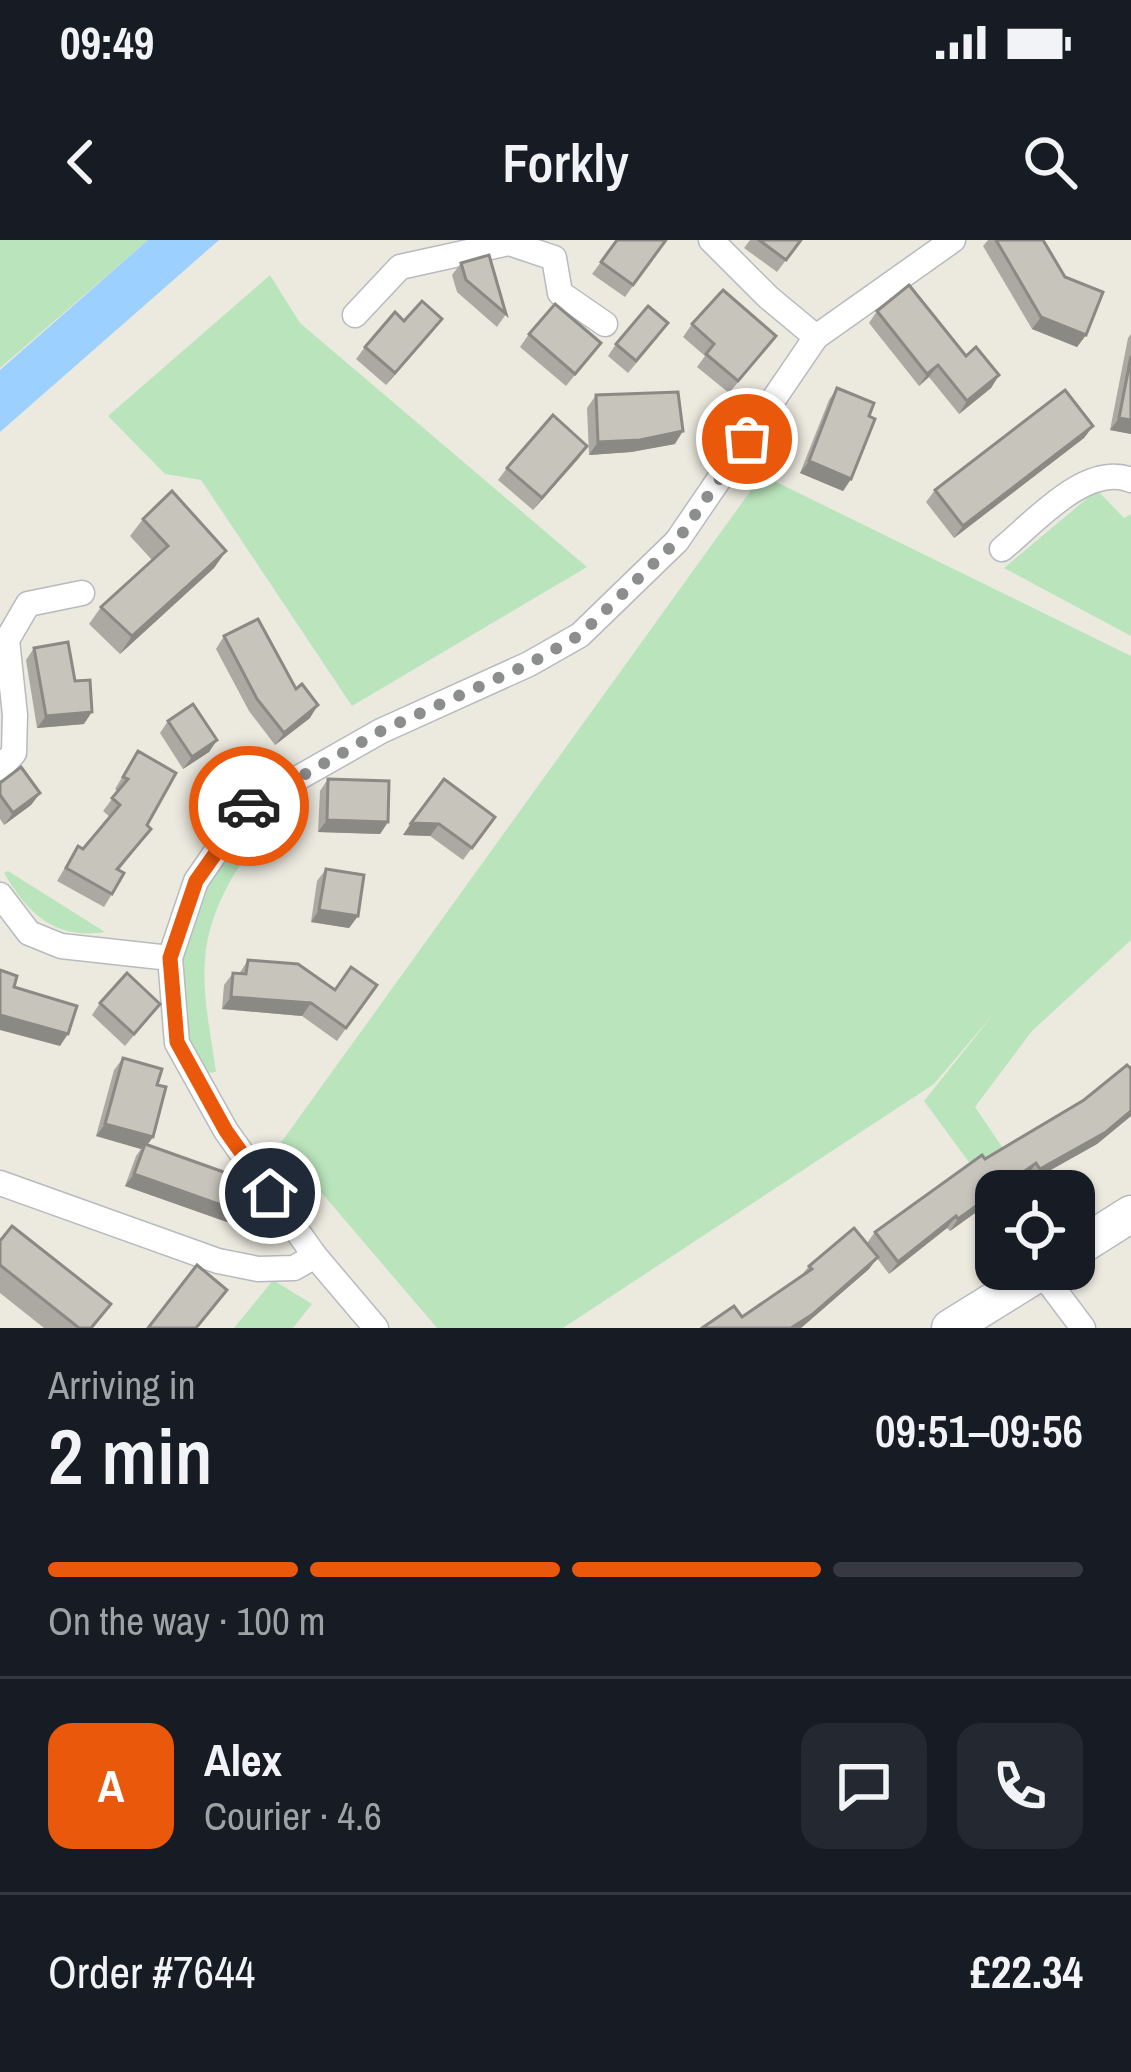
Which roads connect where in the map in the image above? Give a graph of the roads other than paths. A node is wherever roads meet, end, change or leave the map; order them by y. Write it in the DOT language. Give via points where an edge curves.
graph roads {
  1 [pos="711,240"];
  2 [pos="952,240"];
  3 [pos="561,249"];
  4 [pos="356,315"];
  5 [pos="605,324"];
  6 [pos="816,337"];
  7 [pos="1131,480"];
  8 [pos="1002,548"];
  9 [pos="82,593"];
  10 [pos="0,768"];
  11 [pos="0,895"];
  12 [pos="170,958"];
  13 [pos="0,1183"];
  14 [pos="1131,1214"];
  15 [pos="1095,1237"];
  16 [pos="315,1256"];
  17 [pos="1011,1290"];
  18 [pos="1057,1290"];
  19 [pos="376,1328"];
  20 [pos="950,1328"];
  21 [pos="1083,1328"];
  1 -- 6 [label="street"];
  2 -- 6 [label="street"];
  3 -- 4 [label="street" via="509,244 400,267"];
  3 -- 5 [label="street" via="560,293"];
  6 -- 12 [label="street" via="677,541 580,635 381,731 247,807 196,881"];
  7 -- 8 [label="street" via="1082,484"];
  9 -- 10 [label="street" via="28,604 7,640 14,753"];
  11 -- 12 [label="street" via="29,933 61,946"];
  12 -- 16 [label="street" via="177,1042 226,1131"];
  13 -- 16 [label="street" via="218,1261 294,1268"];
  14 -- 15 [label="street"];
  16 -- 19 [label="street"];
  17 -- 20 [label="street"];
  18 -- 21 [label="street"];
}
